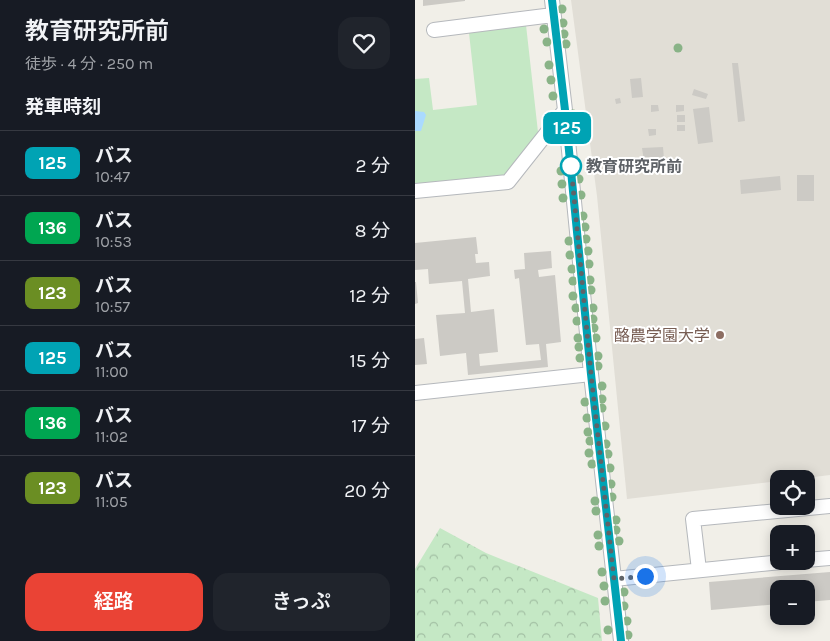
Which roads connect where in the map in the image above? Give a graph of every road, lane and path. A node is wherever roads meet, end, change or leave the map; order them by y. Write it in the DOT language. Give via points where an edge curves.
graph roads {
  1 [pos="552,0"];
  2 [pos="553,15"];
  3 [pos="434,30"];
  4 [pos="565,110"];
  5 [pos="415,191"];
  6 [pos="591,374"];
  7 [pos="415,393"];
  8 [pos="830,506"];
  9 [pos="830,558"];
  10 [pos="815,559"];
  11 [pos="770,563"];
  12 [pos="699,570"];
  13 [pos="614,579"];
  14 [pos="621,641"];
  1 -- 2 [label="street"];
  2 -- 3 [label="street"];
  2 -- 4 [label="street"];
  4 -- 5 [label="street" via="508,182"];
  4 -- 6 [label="street"];
  6 -- 7 [label="street"];
  6 -- 13 [label="street"];
  8 -- 12 [label="street" via="693,519"];
  9 -- 10 [label="street"];
  11 -- 12 [label="street"];
  12 -- 13 [label="street"];
  13 -- 14 [label="street"];
}
